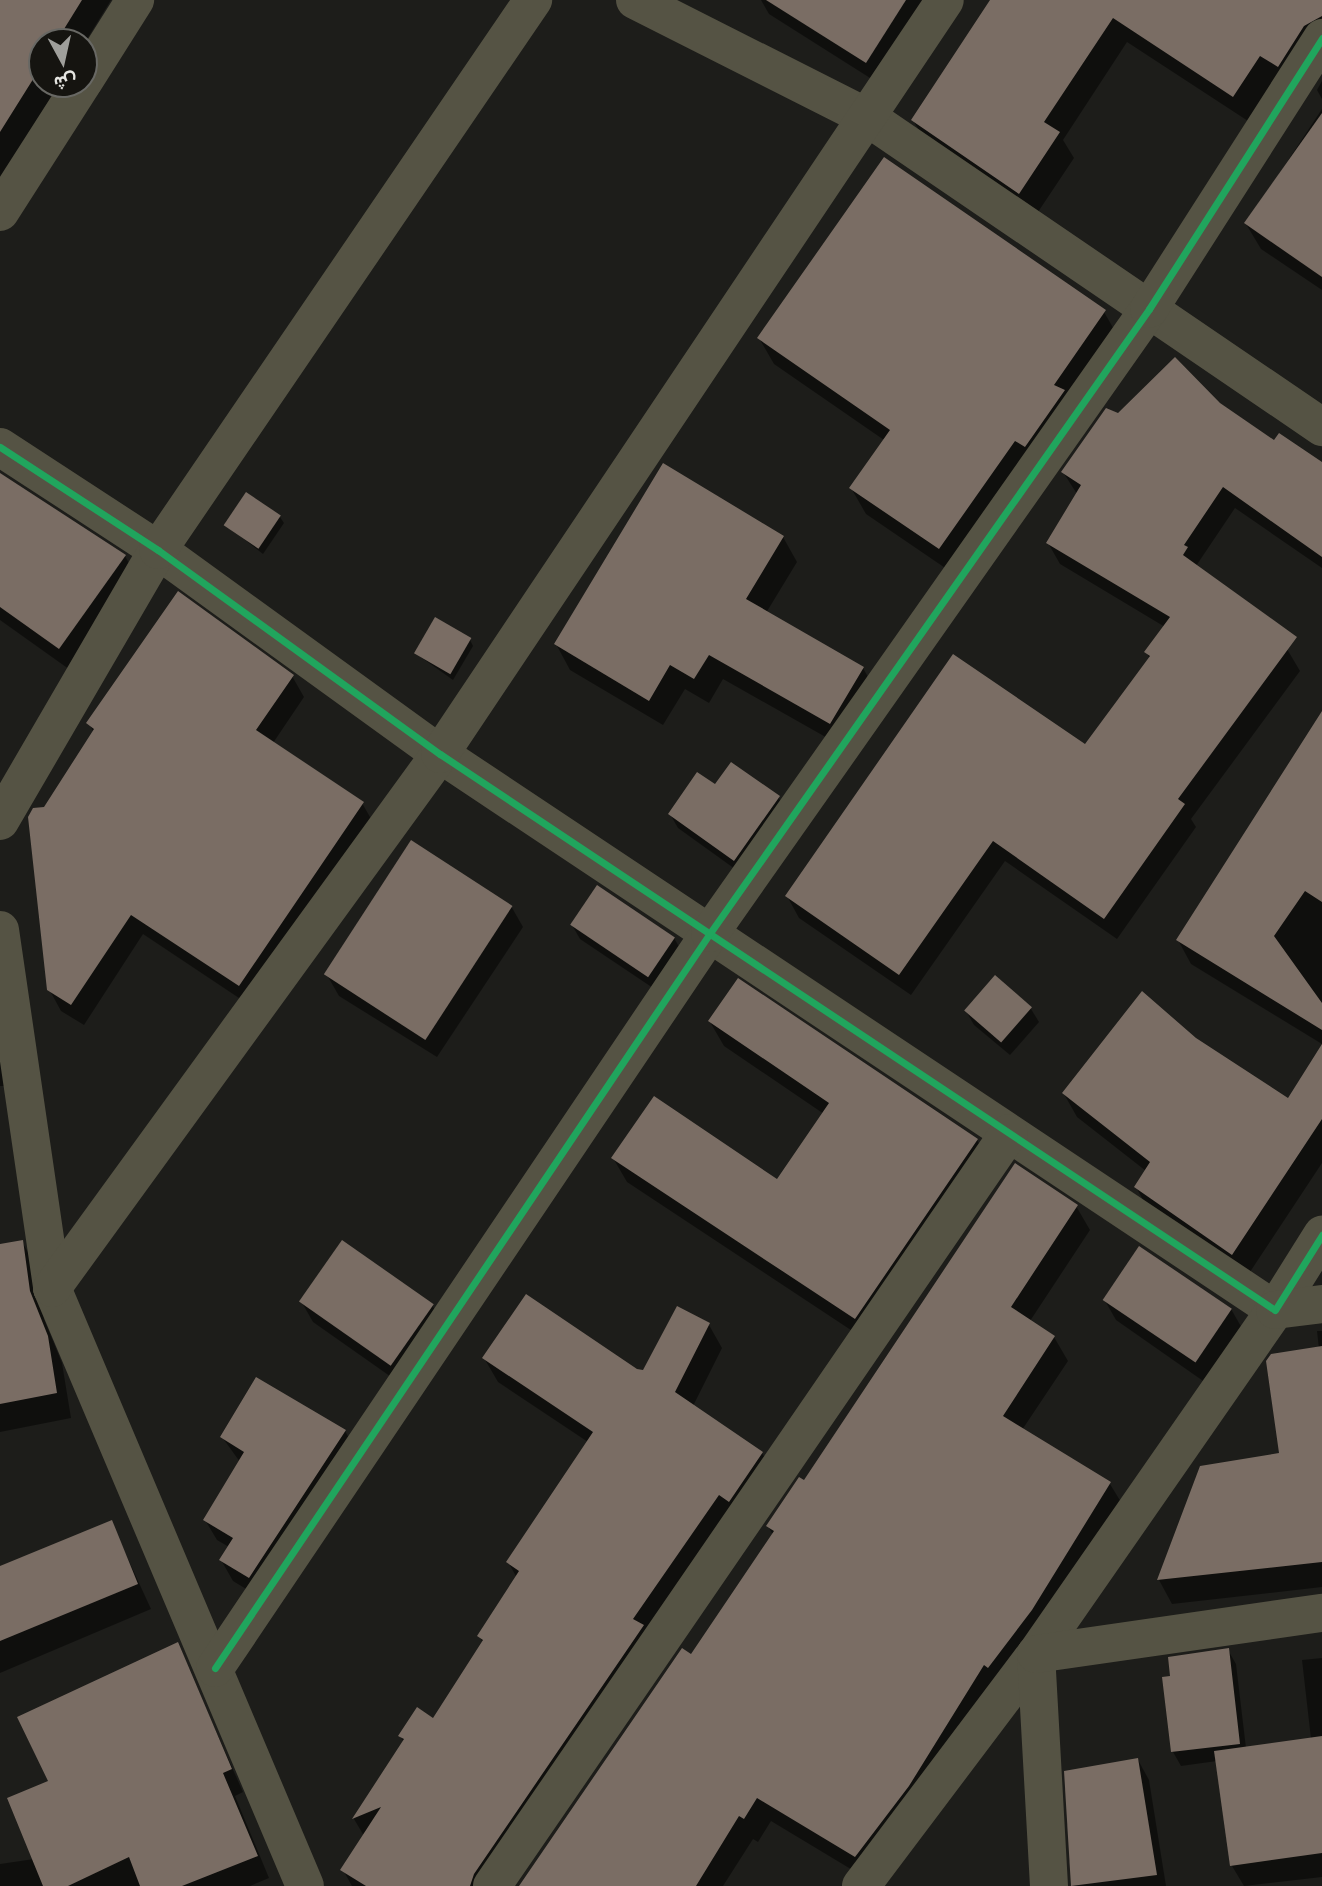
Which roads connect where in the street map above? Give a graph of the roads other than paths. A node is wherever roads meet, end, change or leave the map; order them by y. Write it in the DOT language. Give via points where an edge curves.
graph roads {
  1 [pos="135,0"];
  2 [pos="533,0"];
  3 [pos="635,0"];
  4 [pos="945,0"];
  5 [pos="1322,38"];
  6 [pos="98,58"];
  7 [pos="73,98"];
  8 [pos="867,117"];
  9 [pos="0,212"];
  10 [pos="1150,309"];
  11 [pos="1322,427"];
  12 [pos="0,447"];
  13 [pos="158,550"];
  14 [pos="440,754"];
  15 [pos="0,821"];
  16 [pos="0,930"];
  17 [pos="710,933"];
  18 [pos="1009,1133"];
  19 [pos="1322,1235"];
  20 [pos="52,1288"];
  21 [pos="1322,1304"];
  22 [pos="1275,1310"];
  23 [pos="1322,1613"];
  24 [pos="1036,1654"];
  25 [pos="215,1668"];
  26 [pos="305,1886"];
  27 [pos="492,1886"];
  28 [pos="861,1886"];
  29 [pos="1049,1886"];
  1 -- 6 [label="street"];
  2 -- 13 [label="street"];
  3 -- 8 [label="street"];
  4 -- 8 [label="street"];
  5 -- 10 [label="street"];
  7 -- 9 [label="street"];
  8 -- 10 [label="street"];
  8 -- 14 [label="street"];
  10 -- 11 [label="street"];
  10 -- 17 [label="street"];
  12 -- 13 [label="street"];
  13 -- 14 [label="street"];
  13 -- 15 [label="street"];
  14 -- 17 [label="street"];
  14 -- 20 [label="street"];
  16 -- 20 [label="street"];
  17 -- 18 [label="street"];
  17 -- 25 [label="street"];
  18 -- 22 [label="street"];
  18 -- 27 [label="street"];
  19 -- 22 [label="street"];
  20 -- 25 [label="street"];
  21 -- 22 [label="street"];
  22 -- 24 [label="street"];
  23 -- 24 [label="street"];
  24 -- 28 [label="street"];
  24 -- 29 [label="street"];
  25 -- 26 [label="street"];
}
